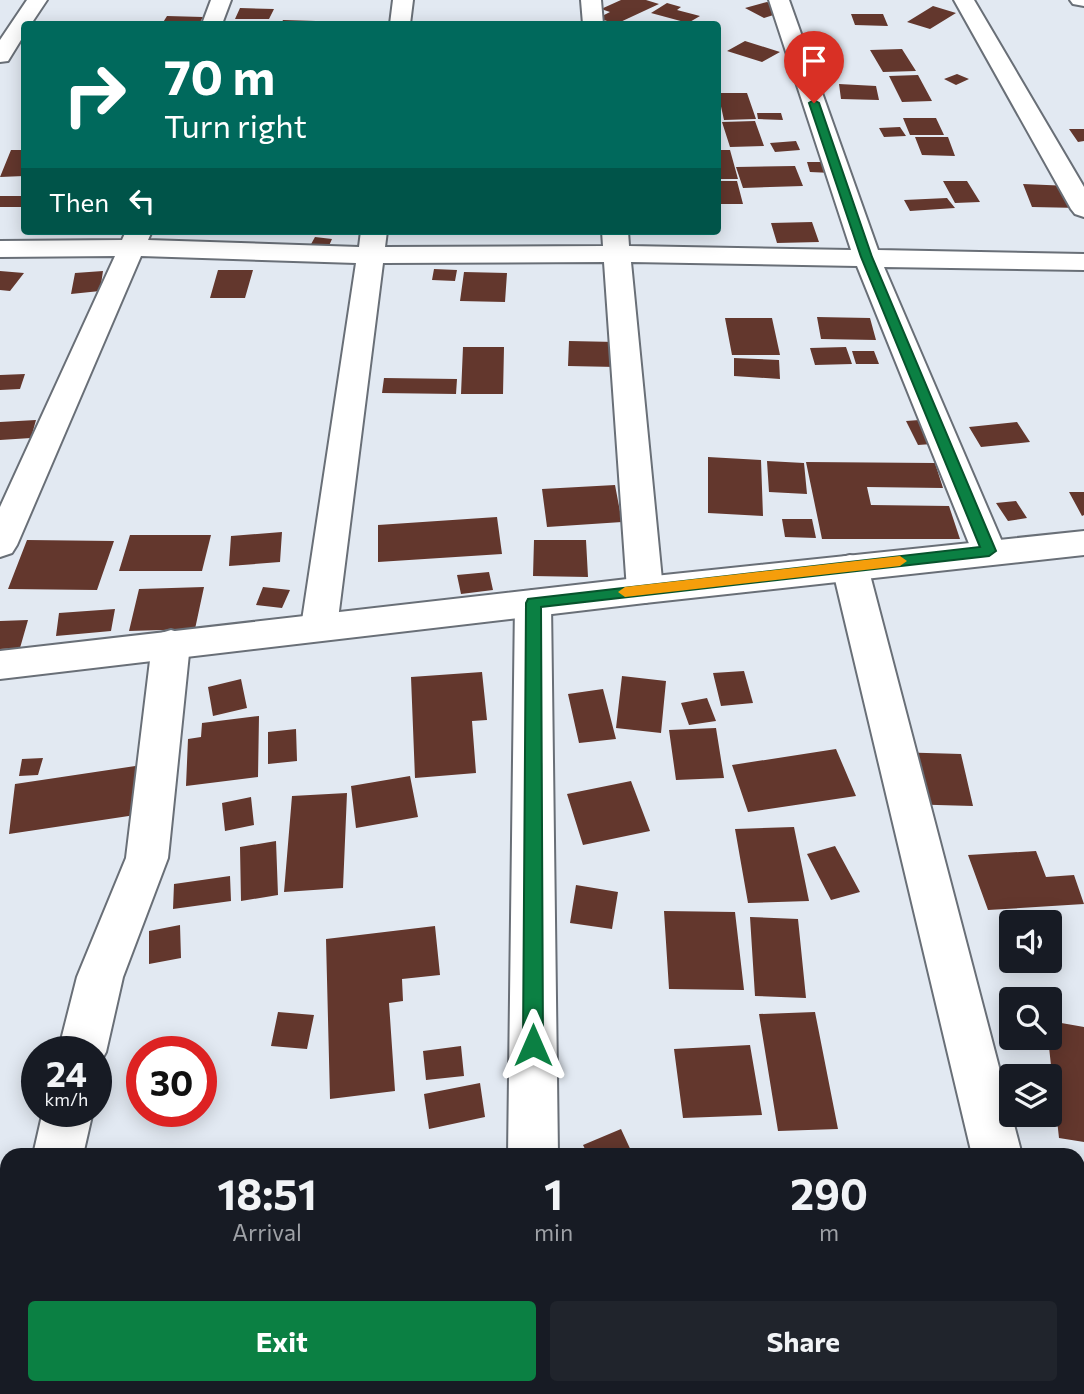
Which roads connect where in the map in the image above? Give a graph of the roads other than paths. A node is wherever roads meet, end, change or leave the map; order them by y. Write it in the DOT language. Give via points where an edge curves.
graph roads {
  1 [pos="37,0"];
  2 [pos="220,0"];
  3 [pos="403,0"];
  4 [pos="591,0"];
  5 [pos="779,0"];
  6 [pos="964,0"];
  7 [pos="23,21"];
  8 [pos="213,21"];
  9 [pos="400,21"];
  10 [pos="593,21"];
  11 [pos="21,24"];
  12 [pos="0,55"];
  13 [pos="1084,209"];
  14 [pos="136,239"];
  15 [pos="617,242"];
  16 [pos="372,243"];
  17 [pos="0,249"];
  18 [pos="867,257"];
  19 [pos="1084,262"];
  20 [pos="1084,543"];
  21 [pos="0,545"];
  22 [pos="989,551"];
  23 [pos="850,567"];
  24 [pos="645,590"];
  25 [pos="533,603"];
  26 [pos="319,626"];
  27 [pos="171,643"];
  28 [pos="0,665"];
  29 [pos="86,1036"];
  30 [pos="64,1127"];
  31 [pos="60,1148"];
  32 [pos="533,1148"];
  33 [pos="995,1148"];
  1 -- 7 [label="street"];
  2 -- 8 [label="street"];
  3 -- 9 [label="street"];
  4 -- 10 [label="street"];
  5 -- 18 [label="street"];
  6 -- 13 [label="street"];
  11 -- 12 [label="street"];
  14 -- 16 [label="street"];
  14 -- 17 [label="street"];
  14 -- 21 [label="street"];
  15 -- 16 [label="street"];
  15 -- 18 [label="street"];
  15 -- 24 [label="street"];
  16 -- 26 [label="street"];
  18 -- 19 [label="street"];
  18 -- 22 [label="street"];
  20 -- 22 [label="street"];
  22 -- 23 [label="street"];
  23 -- 24 [label="street"];
  23 -- 33 [label="street"];
  24 -- 25 [label="street"];
  25 -- 26 [label="street"];
  25 -- 32 [label="street"];
  26 -- 27 [label="street"];
  27 -- 28 [label="street"];
  27 -- 29 [label="street" via="147,858 100,977"];
  30 -- 31 [label="street"];
}
